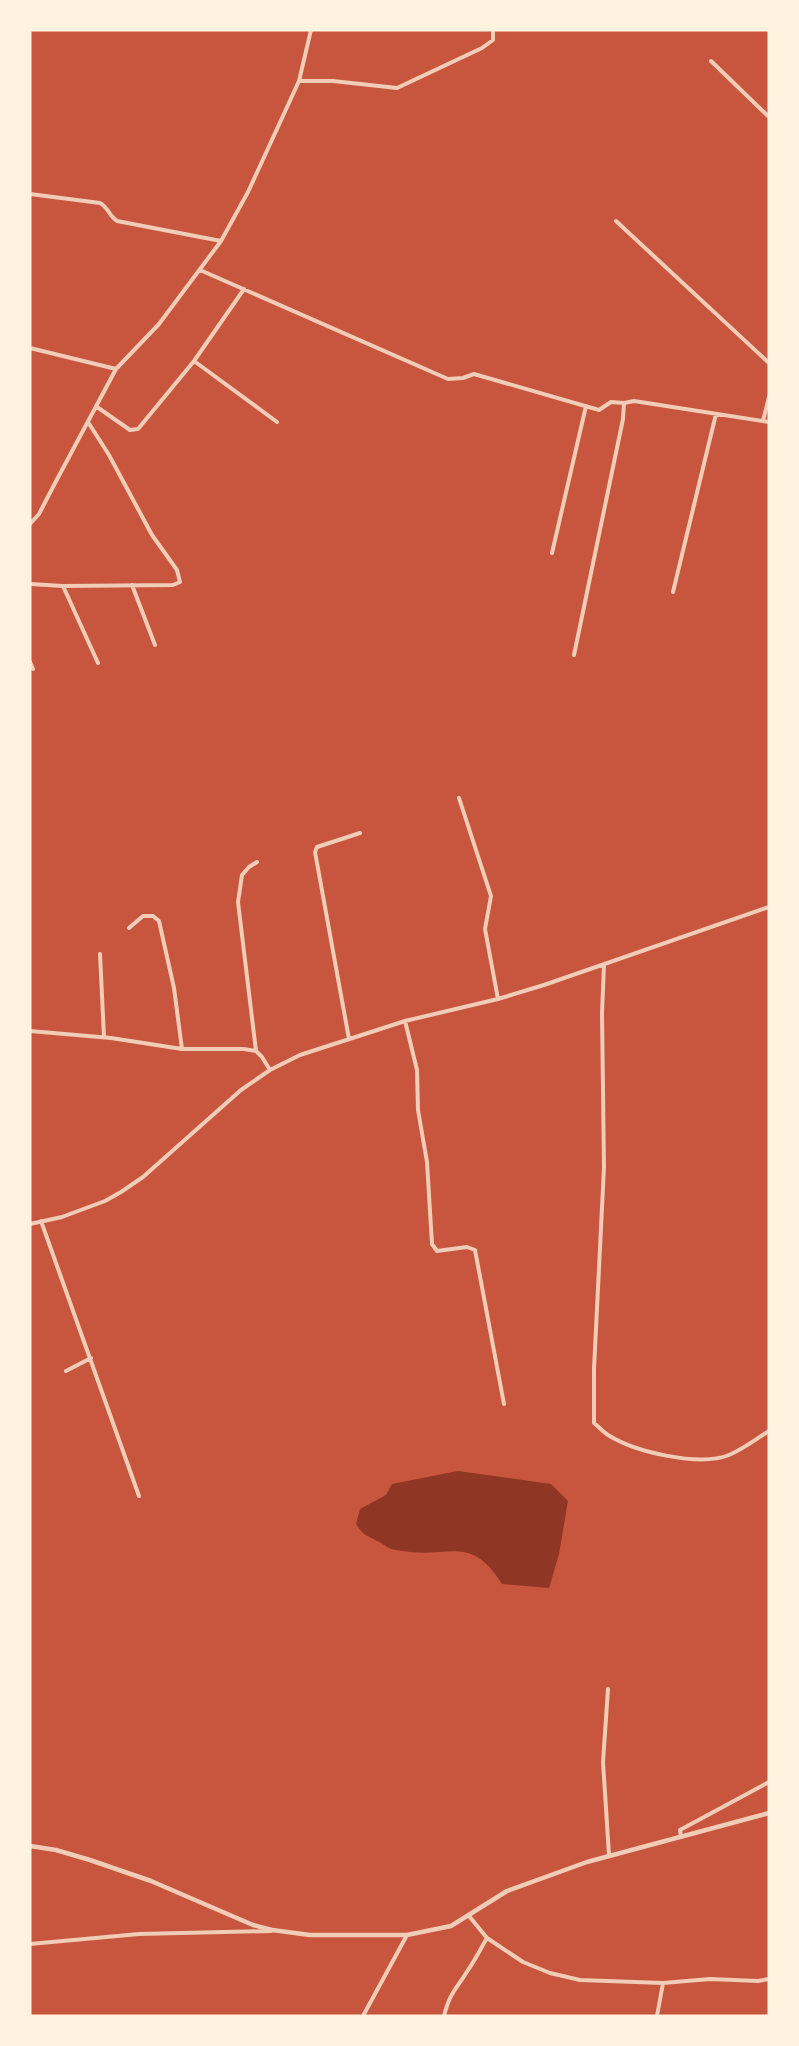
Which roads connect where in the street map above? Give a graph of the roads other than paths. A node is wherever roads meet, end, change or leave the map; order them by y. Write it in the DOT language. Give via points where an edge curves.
graph roads {
  1 [pos="311,30"];
  2 [pos="493,30"];
  3 [pos="711,61"];
  4 [pos="299,81"];
  5 [pos="769,117"];
  6 [pos="30,194"];
  7 [pos="616,221"];
  8 [pos="221,241"];
  9 [pos="201,270"];
  10 [pos="244,289"];
  11 [pos="30,348"];
  12 [pos="194,362"];
  13 [pos="769,363"];
  14 [pos="116,369"];
  15 [pos="769,397"];
  16 [pos="624,403"];
  17 [pos="586,406"];
  18 [pos="97,407"];
  19 [pos="716,414"];
  20 [pos="763,421"];
  21 [pos="88,422"];
  22 [pos="277,422"];
  23 [pos="769,422"];
  24 [pos="30,524"];
  25 [pos="552,553"];
  26 [pos="30,584"];
  27 [pos="132,585"];
  28 [pos="63,586"];
  29 [pos="673,592"];
  30 [pos="155,645"];
  31 [pos="574,655"];
  32 [pos="30,662"];
  33 [pos="98,663"];
  34 [pos="33,669"];
  35 [pos="459,798"];
  36 [pos="360,833"];
  37 [pos="257,862"];
  38 [pos="769,907"];
  39 [pos="129,928"];
  40 [pos="100,954"];
  41 [pos="604,965"];
  42 [pos="498,999"];
  43 [pos="405,1021"];
  44 [pos="30,1031"];
  45 [pos="104,1037"];
  46 [pos="349,1039"];
  47 [pos="182,1049"];
  48 [pos="256,1051"];
  49 [pos="270,1070"];
  50 [pos="41,1221"];
  51 [pos="30,1224"];
  52 [pos="91,1358"];
  53 [pos="66,1371"];
  54 [pos="504,1404"];
  55 [pos="769,1431"];
  56 [pos="139,1496"];
  57 [pos="608,1689"];
  58 [pos="769,1782"];
  59 [pos="769,1812"];
  60 [pos="681,1837"];
  61 [pos="30,1846"];
  62 [pos="609,1855"];
  63 [pos="469,1916"];
  64 [pos="272,1930"];
  65 [pos="407,1935"];
  66 [pos="487,1938"];
  67 [pos="30,1944"];
  68 [pos="769,1979"];
  69 [pos="663,1983"];
  70 [pos="363,2016"];
  71 [pos="444,2016"];
  72 [pos="657,2016"];
  1 -- 4 [label="street"];
  2 -- 4 [label="street" via="493,40 482,48 397,88"];
  3 -- 5 [label="street"];
  4 -- 8 [label="street" via="265,158"];
  6 -- 8 [label="street" via="100,203 117,221"];
  7 -- 13 [label="street"];
  8 -- 9 [label="street"];
  9 -- 10 [label="street"];
  9 -- 14 [label="street" via="159,324"];
  10 -- 12 [label="street"];
  10 -- 17 [label="street" via="448,379 474,374"];
  11 -- 14 [label="street"];
  12 -- 18 [label="street" via="135,431"];
  12 -- 22 [label="street"];
  14 -- 18 [label="street"];
  15 -- 20 [label="street"];
  16 -- 17 [label="street" via="611,402 599,410"];
  16 -- 19 [label="street" via="634,401"];
  16 -- 31 [label="street"];
  17 -- 25 [label="street"];
  18 -- 21 [label="street"];
  19 -- 20 [label="street"];
  19 -- 29 [label="street"];
  20 -- 23 [label="street"];
  21 -- 24 [label="street"];
  21 -- 27 [label="street" via="181,580 173,585"];
  26 -- 28 [label="street"];
  27 -- 28 [label="street"];
  27 -- 30 [label="street"];
  28 -- 33 [label="street"];
  32 -- 34 [label="street"];
  35 -- 42 [label="street" via="491,896 484,929"];
  36 -- 46 [label="street" via="315,852"];
  37 -- 48 [label="street" via="242,875 238,902"];
  38 -- 41 [label="street"];
  39 -- 47 [label="street" via="142,916 153,915 159,921"];
  40 -- 45 [label="street"];
  41 -- 42 [label="street"];
  41 -- 55 [label="street" via="604,1167 594,1423 608,1435 631,1445 700,1461 728,1455"];
  42 -- 43 [label="street"];
  43 -- 46 [label="street"];
  43 -- 54 [label="street" via="417,1070 432,1244 437,1251 467,1247 475,1250"];
  44 -- 45 [label="street"];
  45 -- 47 [label="street"];
  46 -- 49 [label="street" via="300,1055"];
  47 -- 48 [label="street"];
  48 -- 49 [label="street"];
  49 -- 50 [label="street" via="121,1192 62,1217"];
  50 -- 51 [label="street"];
  50 -- 52 [label="street"];
  52 -- 53 [label="street"];
  52 -- 56 [label="street"];
  57 -- 62 [label="street" via="603,1762"];
  58 -- 60 [label="street" via="680,1830"];
  59 -- 60 [label="street"];
  60 -- 62 [label="street"];
  61 -- 64 [label="street" via="56,1850 152,1881"];
  62 -- 63 [label="street" via="507,1891"];
  63 -- 65 [label="street" via="451,1926"];
  63 -- 66 [label="street"];
  64 -- 65 [label="street" via="310,1935"];
  64 -- 67 [label="street" via="140,1934"];
  65 -- 70 [label="street"];
  66 -- 69 [label="street" via="523,1962 550,1973 580,1980"];
  66 -- 71 [label="street" via="455,1986"];
  68 -- 69 [label="street"];
  69 -- 72 [label="street"];
}
